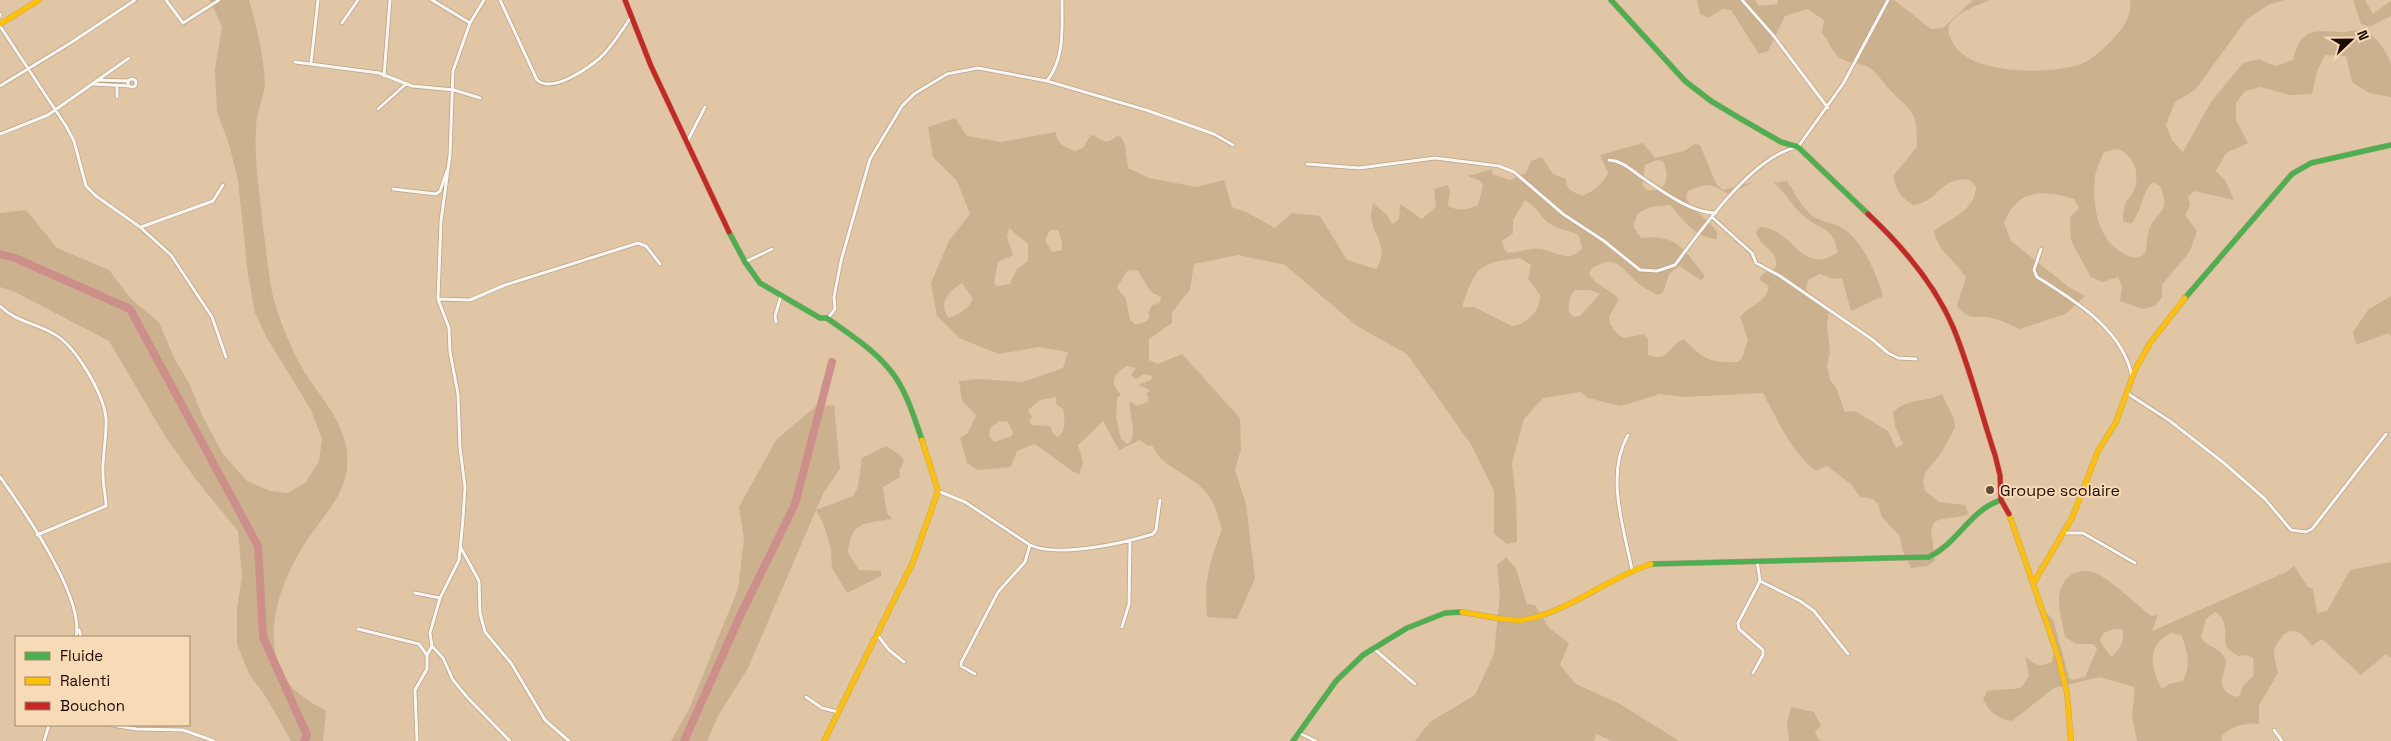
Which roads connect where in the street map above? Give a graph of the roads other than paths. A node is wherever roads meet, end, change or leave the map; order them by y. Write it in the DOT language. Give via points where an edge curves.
graph roads {
  1 [pos="39,0"];
  2 [pos="135,0"];
  3 [pos="166,0"];
  4 [pos="219,0"];
  5 [pos="318,0"];
  6 [pos="358,0"];
  7 [pos="390,0"];
  8 [pos="432,0"];
  9 [pos="484,0"];
  10 [pos="500,0"];
  11 [pos="625,0"];
  12 [pos="1062,0"];
  13 [pos="1611,0"];
  14 [pos="1742,0"];
  15 [pos="1888,0"];
  16 [pos="631,17"];
  17 [pos="342,23"];
  18 [pos="470,23"];
  19 [pos="0,25"];
  20 [pos="129,58"];
  21 [pos="295,62"];
  22 [pos="311,63"];
  23 [pos="26,69"];
  24 [pos="384,76"];
  25 [pos="98,80"];
  26 [pos="129,81"];
  27 [pos="1046,81"];
  28 [pos="406,83"];
  29 [pos="92,84"];
  30 [pos="117,85"];
  31 [pos="0,86"];
  32 [pos="129,86"];
  33 [pos="454,90"];
  34 [pos="117,97"];
  35 [pos="480,98"];
  36 [pos="705,107"];
  37 [pos="1828,108"];
  38 [pos="378,109"];
  39 [pos="56,110"];
  40 [pos="0,134"];
  41 [pos="687,142"];
  42 [pos="1233,145"];
  43 [pos="2391,145"];
  44 [pos="1798,147"];
  45 [pos="1609,160"];
  46 [pos="1307,164"];
  47 [pos="449,165"];
  48 [pos="223,185"];
  49 [pos="392,189"];
  50 [pos="1717,213"];
  51 [pos="1713,218"];
  52 [pos="140,227"];
  53 [pos="772,249"];
  54 [pos="2042,250"];
  55 [pos="745,262"];
  56 [pos="660,264"];
  57 [pos="781,296"];
  58 [pos="438,299"];
  59 [pos="0,306"];
  60 [pos="827,318"];
  61 [pos="776,322"];
  62 [pos="226,357"];
  63 [pos="1916,359"];
  64 [pos="2132,380"];
  65 [pos="2127,393"];
  66 [pos="2386,434"];
  67 [pos="1628,435"];
  68 [pos="0,477"];
  69 [pos="938,491"];
  70 [pos="1160,500"];
  71 [pos="2001,500"];
  72 [pos="2064,533"];
  73 [pos="37,535"];
  74 [pos="1130,541"];
  75 [pos="1030,544"];
  76 [pos="460,546"];
  77 [pos="1757,559"];
  78 [pos="2134,563"];
  79 [pos="1632,570"];
  80 [pos="1760,581"];
  81 [pos="2034,582"];
  82 [pos="415,593"];
  83 [pos="440,598"];
  84 [pos="78,627"];
  85 [pos="1122,627"];
  86 [pos="358,629"];
  87 [pos="76,636"];
  88 [pos="81,636"];
  89 [pos="878,636"];
  90 [pos="432,646"];
  91 [pos="1373,648"];
  92 [pos="428,654"];
  93 [pos="1848,654"];
  94 [pos="904,662"];
  95 [pos="1753,673"];
  96 [pos="975,674"];
  97 [pos="1415,684"];
  98 [pos="806,696"];
  99 [pos="838,712"];
  100 [pos="49,726"];
  101 [pos="118,726"];
  102 [pos="2274,730"];
  103 [pos="1299,733"];
  104 [pos="44,741"];
  105 [pos="214,741"];
  106 [pos="417,741"];
  107 [pos="510,741"];
  108 [pos="569,741"];
  109 [pos="824,741"];
  110 [pos="1293,741"];
  111 [pos="1316,741"];
  112 [pos="2071,741"];
  113 [pos="2282,741"];
  1 -- 19 [label="street"];
  2 -- 23 [label="street"];
  3 -- 4 [label="street" via="183,23"];
  5 -- 22 [label="street"];
  6 -- 17 [label="street"];
  7 -- 24 [label="street"];
  8 -- 18 [label="street"];
  9 -- 18 [label="street"];
  10 -- 16 [label="street" via="537,80 543,84 561,82 600,58"];
  11 -- 16 [label="street"];
  12 -- 27 [label="street" via="1062,38 1056,69"];
  13 -- 44 [label="street" via="1696,90 1781,142"];
  14 -- 37 [label="street"];
  15 -- 37 [label="street"];
  16 -- 41 [label="street"];
  18 -- 33 [label="street" via="454,66"];
  19 -- 23 [label="street"];
  20 -- 25 [label="street"];
  21 -- 22 [label="street"];
  22 -- 24 [label="street"];
  23 -- 31 [label="street"];
  23 -- 39 [label="street"];
  24 -- 28 [label="street"];
  25 -- 26 [label="street"];
  25 -- 29 [label="street"];
  26 -- 32 [label="street"];
  26 -- 32 [label="street" via="136,82 134,87"];
  27 -- 42 [label="street" via="1146,110 1214,134"];
  27 -- 60 [label="street" via="974,68 940,78 914,94 902,106 870,159 841,260 834,309"];
  28 -- 33 [label="street" via="422,88"];
  28 -- 38 [label="street"];
  29 -- 30 [label="street"];
  29 -- 39 [label="street"];
  30 -- 32 [label="street"];
  30 -- 34 [label="street"];
  33 -- 35 [label="street"];
  33 -- 47 [label="street"];
  36 -- 41 [label="street"];
  37 -- 44 [label="street"];
  39 -- 40 [label="street"];
  39 -- 52 [label="street" via="74,141 86,186"];
  41 -- 55 [label="street"];
  43 -- 64 [label="street" via="2311,163 2292,174 2164,322"];
  44 -- 50 [label="street" via="1774,155 1734,189"];
  44 -- 71 [label="street" via="1877,222 1944,308 1995,455"];
  45 -- 50 [label="street" via="1622,162 1663,191 1704,213"];
  46 -- 51 [label="street" via="1359,168 1435,158 1499,166 1514,172 1563,214 1646,272 1675,265"];
  47 -- 49 [label="street" via="436,194"];
  47 -- 58 [label="street" via="441,221"];
  48 -- 52 [label="street" via="213,200"];
  50 -- 51 [label="street"];
  51 -- 63 [label="street" via="1752,253 1756,263 1780,276 1888,353 1898,358"];
  52 -- 62 [label="street" via="178,264 212,317"];
  53 -- 55 [label="street"];
  54 -- 64 [label="street" via="2034,270 2037,277 2094,316 2125,355"];
  55 -- 57 [label="street" via="760,283"];
  56 -- 58 [label="street" via="646,246 638,243 520,280 470,300"];
  57 -- 60 [label="street" via="820,318"];
  57 -- 61 [label="street"];
  58 -- 76 [label="street" via="449,328 458,394 464,487"];
  59 -- 73 [label="street" via="14,317 55,334 71,349 86,370 106,415 102,472 106,506"];
  60 -- 69 [label="street" via="869,348 892,371 912,411"];
  64 -- 65 [label="street"];
  65 -- 66 [label="street" via="2224,463 2265,499 2291,530 2306,532 2312,529"];
  65 -- 72 [label="street" via="2116,422 2098,451"];
  67 -- 79 [label="street" via="1620,449 1618,493"];
  68 -- 73 [label="street"];
  69 -- 75 [label="street" via="965,502"];
  69 -- 89 [label="street" via="918,552"];
  70 -- 74 [label="street" via="1155,532"];
  71 -- 77 [label="street" via="1987,504 1946,550 1930,557"];
  71 -- 81 [label="street" via="2010,514"];
  72 -- 78 [label="street" via="2083,533"];
  72 -- 81 [label="street"];
  73 -- 84 [label="street" via="65,586"];
  74 -- 75 [label="street" via="1055,550"];
  74 -- 85 [label="street" via="1129,604"];
  75 -- 96 [label="street" via="1025,562 998,592 961,663"];
  76 -- 83 [label="street" via="459,560"];
  76 -- 108 [label="street" via="479,581 480,613 485,632 512,663 545,720"];
  77 -- 79 [label="street" via="1653,563"];
  77 -- 80 [label="street"];
  79 -- 91 [label="street" via="1574,601 1522,620 1457,611 1445,613 1407,628"];
  80 -- 93 [label="street" via="1800,600 1814,611"];
  80 -- 95 [label="street" via="1738,623 1739,629 1763,650"];
  81 -- 112 [label="street" via="2067,693"];
  82 -- 83 [label="street"];
  83 -- 90 [label="street" via="430,633"];
  84 -- 87 [label="street"];
  84 -- 88 [label="street"];
  86 -- 92 [label="street" via="419,644"];
  89 -- 94 [label="street"];
  89 -- 99 [label="street"];
  90 -- 92 [label="street"];
  90 -- 107 [label="street" via="466,697"];
  91 -- 97 [label="street"];
  91 -- 103 [label="street" via="1336,681"];
  92 -- 106 [label="street" via="426,674 415,690"];
  98 -- 99 [label="street" via="822,708"];
  99 -- 109 [label="street"];
  100 -- 104 [label="street"];
  101 -- 105 [label="street" via="183,730"];
  102 -- 113 [label="street"];
  103 -- 110 [label="street"];
  103 -- 111 [label="street"];
}
